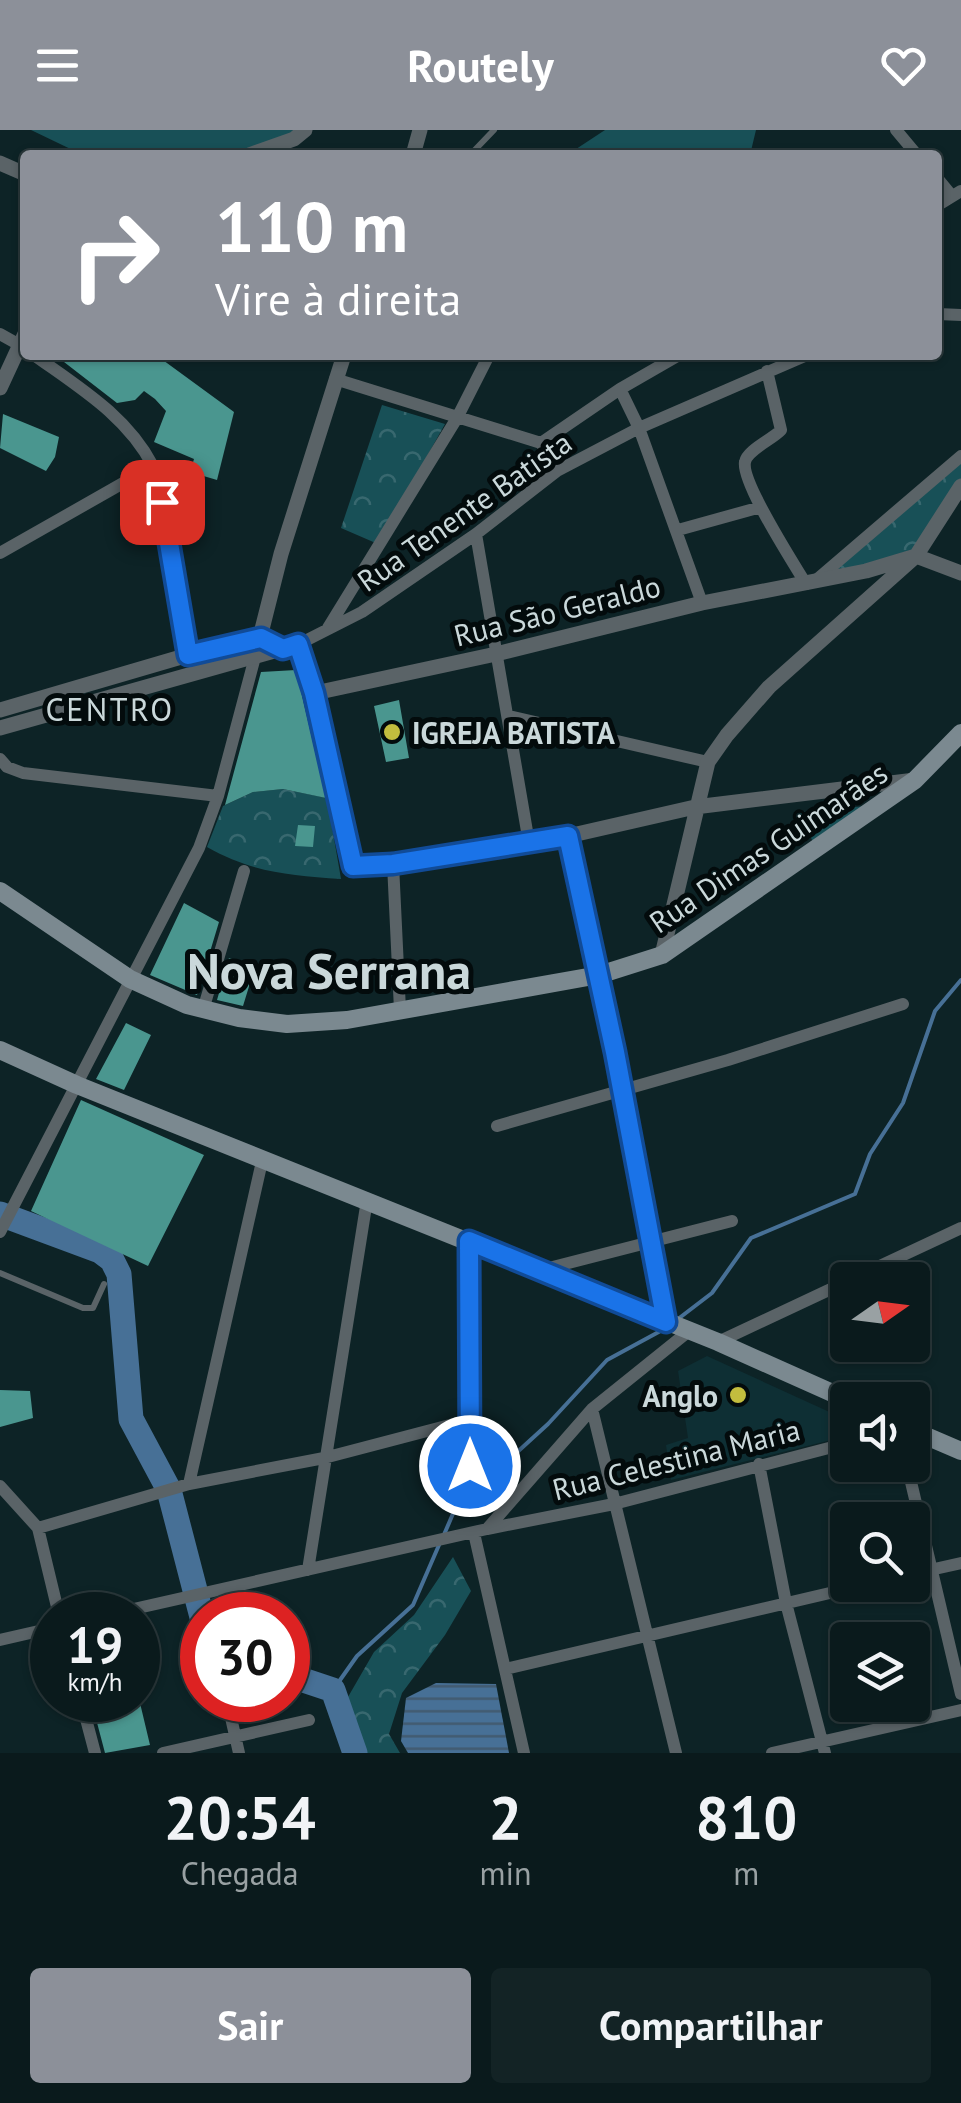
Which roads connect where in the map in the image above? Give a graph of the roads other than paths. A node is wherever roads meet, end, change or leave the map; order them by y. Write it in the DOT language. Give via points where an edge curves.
graph roads {
  1 [pos="305,130"];
  2 [pos="494,130"];
  3 [pos="896,130"];
  4 [pos="263,150"];
  5 [pos="475,150"];
  6 [pos="914,150"];
  7 [pos="20,348"];
  8 [pos="41,360"];
  9 [pos="342,360"];
  10 [pos="487,360"];
  11 [pos="670,360"];
  12 [pos="794,360"];
  13 [pos="767,371"];
  14 [pos="336,379"];
  15 [pos="0,388"];
  16 [pos="620,389"];
  17 [pos="457,418"];
  18 [pos="640,428"];
  19 [pos="541,443"];
  20 [pos="961,456"];
  21 [pos="153,466"];
  22 [pos="557,470"];
  23 [pos="961,486"];
  24 [pos="761,507"];
  25 [pos="678,530"];
  26 [pos="476,534"];
  27 [pos="0,553"];
  28 [pos="916,556"];
  29 [pos="961,573"];
  30 [pos="810,584"];
  31 [pos="702,603"];
  32 [pos="327,630"];
  33 [pos="261,638"];
  34 [pos="291,646"];
  35 [pos="496,654"];
  36 [pos="188,655"];
  37 [pos="255,658"];
  38 [pos="314,693"];
  39 [pos="0,710"];
  40 [pos="509,716"];
  41 [pos="0,728"];
  42 [pos="961,733"];
  43 [pos="961,746"];
  44 [pos="939,757"];
  45 [pos="0,759"];
  46 [pos="708,762"];
  47 [pos="916,780"];
  48 [pos="218,796"];
  49 [pos="695,807"];
  50 [pos="568,836"];
  51 [pos="529,843"];
  52 [pos="393,864"];
  53 [pos="244,870"];
  54 [pos="0,891"];
  55 [pos="662,955"];
  56 [pos="599,975"];
  57 [pos="130,979"];
  58 [pos="903,1004"];
  59 [pos="203,1010"];
  60 [pos="400,1010"];
  61 [pos="0,1050"];
  62 [pos="76,1085"];
  63 [pos="623,1091"];
  64 [pos="497,1126"];
  65 [pos="263,1157"];
  66 [pos="367,1200"];
  67 [pos="732,1221"];
  68 [pos="961,1228"];
  69 [pos="1,1229"];
  70 [pos="649,1240"];
  71 [pos="469,1241"];
  72 [pos="889,1262"];
  73 [pos="541,1270"];
  74 [pos="0,1273"];
  75 [pos="104,1284"];
  76 [pos="830,1290"];
  77 [pos="666,1322"];
  78 [pos="688,1331"];
  79 [pos="718,1342"];
  80 [pos="830,1392"];
  81 [pos="592,1409"];
  82 [pos="470,1420"];
  83 [pos="930,1438"];
  84 [pos="830,1447"];
  85 [pos="961,1451"];
  86 [pos="324,1458"];
  87 [pos="759,1464"];
  88 [pos="0,1486"];
  89 [pos="184,1486"];
  90 [pos="462,1498"];
  91 [pos="614,1504"];
  92 [pos="38,1528"];
  93 [pos="478,1532"];
  94 [pos="961,1563"];
  95 [pos="308,1570"];
  96 [pos="930,1570"];
  97 [pos="53,1592"];
  98 [pos="830,1593"];
  99 [pos="160,1603"];
  100 [pos="786,1603"];
  101 [pos="30,1633"];
  102 [pos="645,1636"];
  103 [pos="0,1640"];
  104 [pos="505,1668"];
  105 [pos="961,1694"];
  106 [pos="961,1710"];
  107 [pos="87,1722"];
  108 [pos="231,1722"];
  109 [pos="300,1722"];
  110 [pos="234,1736"];
  111 [pos="823,1748"];
  112 [pos="95,1753"];
  113 [pos="163,1753"];
  114 [pos="239,1753"];
  115 [pos="524,1753"];
  116 [pos="676,1753"];
  117 [pos="772,1753"];
  1 -- 4 [label="street"];
  2 -- 5 [label="lane"];
  3 -- 6 [label="street"];
  7 -- 15 [label="street"];
  8 -- 21 [label="street" via="124,422"];
  9 -- 14 [label="street"];
  10 -- 17 [label="street"];
  11 -- 16 [label="street"];
  12 -- 13 [label="street, Rua Tenente Batista"];
  13 -- 18 [label="street, Rua Tenente Batista"];
  13 -- 24 [label="street" via="781,430 745,465"];
  14 -- 17 [label="street"];
  14 -- 33 [label="street"];
  16 -- 18 [label="street"];
  16 -- 19 [label="street"];
  17 -- 19 [label="street"];
  17 -- 32 [label="street"];
  18 -- 22 [label="street, Rua Tenente Batista"];
  18 -- 25 [label="street"];
  19 -- 22 [label="street"];
  20 -- 30 [label="street"];
  21 -- 27 [label="street"];
  21 -- 36 [label="street"];
  22 -- 26 [label="street, Rua Tenente Batista"];
  23 -- 28 [label="street"];
  24 -- 25 [label="street"];
  24 -- 30 [label="street"];
  25 -- 31 [label="street"];
  26 -- 32 [label="street, Rua Tenente Batista"];
  26 -- 35 [label="street"];
  28 -- 29 [label="street"];
  28 -- 30 [label="street, Rua São Geraldo"];
  28 -- 46 [label="street" via="769,687"];
  30 -- 31 [label="street, Rua São Geraldo"];
  31 -- 35 [label="street, Rua São Geraldo"];
  32 -- 34 [label="street, Rua Tenente Batista"];
  33 -- 34 [label="street"];
  33 -- 36 [label="street"];
  33 -- 37 [label="street"];
  34 -- 37 [label="street"];
  34 -- 38 [label="street"];
  35 -- 38 [label="street, Rua São Geraldo"];
  35 -- 40 [label="street"];
  36 -- 39 [label="street"];
  37 -- 41 [label="street"];
  37 -- 48 [label="street"];
  38 -- 52 [label="street" via="353,866"];
  40 -- 46 [label="street"];
  40 -- 51 [label="street"];
  42 -- 44 [label="main road, Rua Dimas Guimarães"];
  43 -- 44 [label="main road, Rua Dimas Guimarães"];
  44 -- 47 [label="main road, Rua Dimas Guimarães"];
  45 -- 48 [label="street" via="22,773"];
  46 -- 49 [label="street"];
  47 -- 49 [label="street"];
  47 -- 55 [label="main road, Rua Dimas Guimarães"];
  48 -- 57 [label="street" via="199,848"];
  49 -- 50 [label="street"];
  49 -- 55 [label="street"];
  50 -- 51 [label="street"];
  50 -- 56 [label="street"];
  51 -- 52 [label="street"];
  52 -- 60 [label="street"];
  53 -- 59 [label="street"];
  54 -- 57 [label="main road, Rua Dimas Guimarães"];
  55 -- 56 [label="main road, Rua Dimas Guimarães"];
  56 -- 60 [label="main road, Rua Dimas Guimarães"];
  56 -- 63 [label="street"];
  57 -- 59 [label="main road, Rua Dimas Guimarães"];
  57 -- 62 [label="street"];
  58 -- 63 [label="street"];
  59 -- 60 [label="main road, Rua Dimas Guimarães" via="287,1024"];
  61 -- 62 [label="main road"];
  62 -- 65 [label="main road"];
  62 -- 69 [label="street"];
  63 -- 64 [label="street"];
  63 -- 70 [label="street"];
  65 -- 66 [label="main road"];
  65 -- 89 [label="street"];
  66 -- 71 [label="main road"];
  66 -- 86 [label="street"];
  67 -- 70 [label="street"];
  68 -- 72 [label="street"];
  70 -- 73 [label="street"];
  70 -- 77 [label="street"];
  71 -- 73 [label="main road"];
  71 -- 82 [label="street"];
  73 -- 77 [label="main road"];
  74 -- 75 [label="lane" via="83,1308 97,1305"];
  76 -- 79 [label="street"];
  77 -- 78 [label="main road"];
  78 -- 79 [label="main road"];
  78 -- 81 [label="street"];
  79 -- 80 [label="main road"];
  81 -- 91 [label="street"];
  81 -- 93 [label="street"];
  82 -- 86 [label="street"];
  82 -- 90 [label="street"];
  83 -- 85 [label="main road"];
  84 -- 87 [label="street, Rua Celestina Maria"];
  86 -- 89 [label="street"];
  86 -- 95 [label="street"];
  87 -- 91 [label="street, Rua Celestina Maria"];
  87 -- 100 [label="street"];
  88 -- 92 [label="street"];
  89 -- 92 [label="street"];
  91 -- 93 [label="street, Rua Celestina Maria"];
  91 -- 102 [label="street"];
  92 -- 97 [label="street"];
  93 -- 95 [label="street, Rua Celestina Maria"];
  93 -- 104 [label="street"];
  94 -- 96 [label="street"];
  95 -- 99 [label="street, Rua Celestina Maria"];
  96 -- 105 [label="street"];
  98 -- 100 [label="street"];
  100 -- 102 [label="street"];
  100 -- 111 [label="street"];
  101 -- 103 [label="street"];
  102 -- 104 [label="street"];
  102 -- 116 [label="street"];
  104 -- 115 [label="street"];
  106 -- 111 [label="street"];
  107 -- 112 [label="street"];
  108 -- 110 [label="street"];
  109 -- 110 [label="street"];
  110 -- 113 [label="street"];
  110 -- 114 [label="street"];
  111 -- 117 [label="street"];
}
